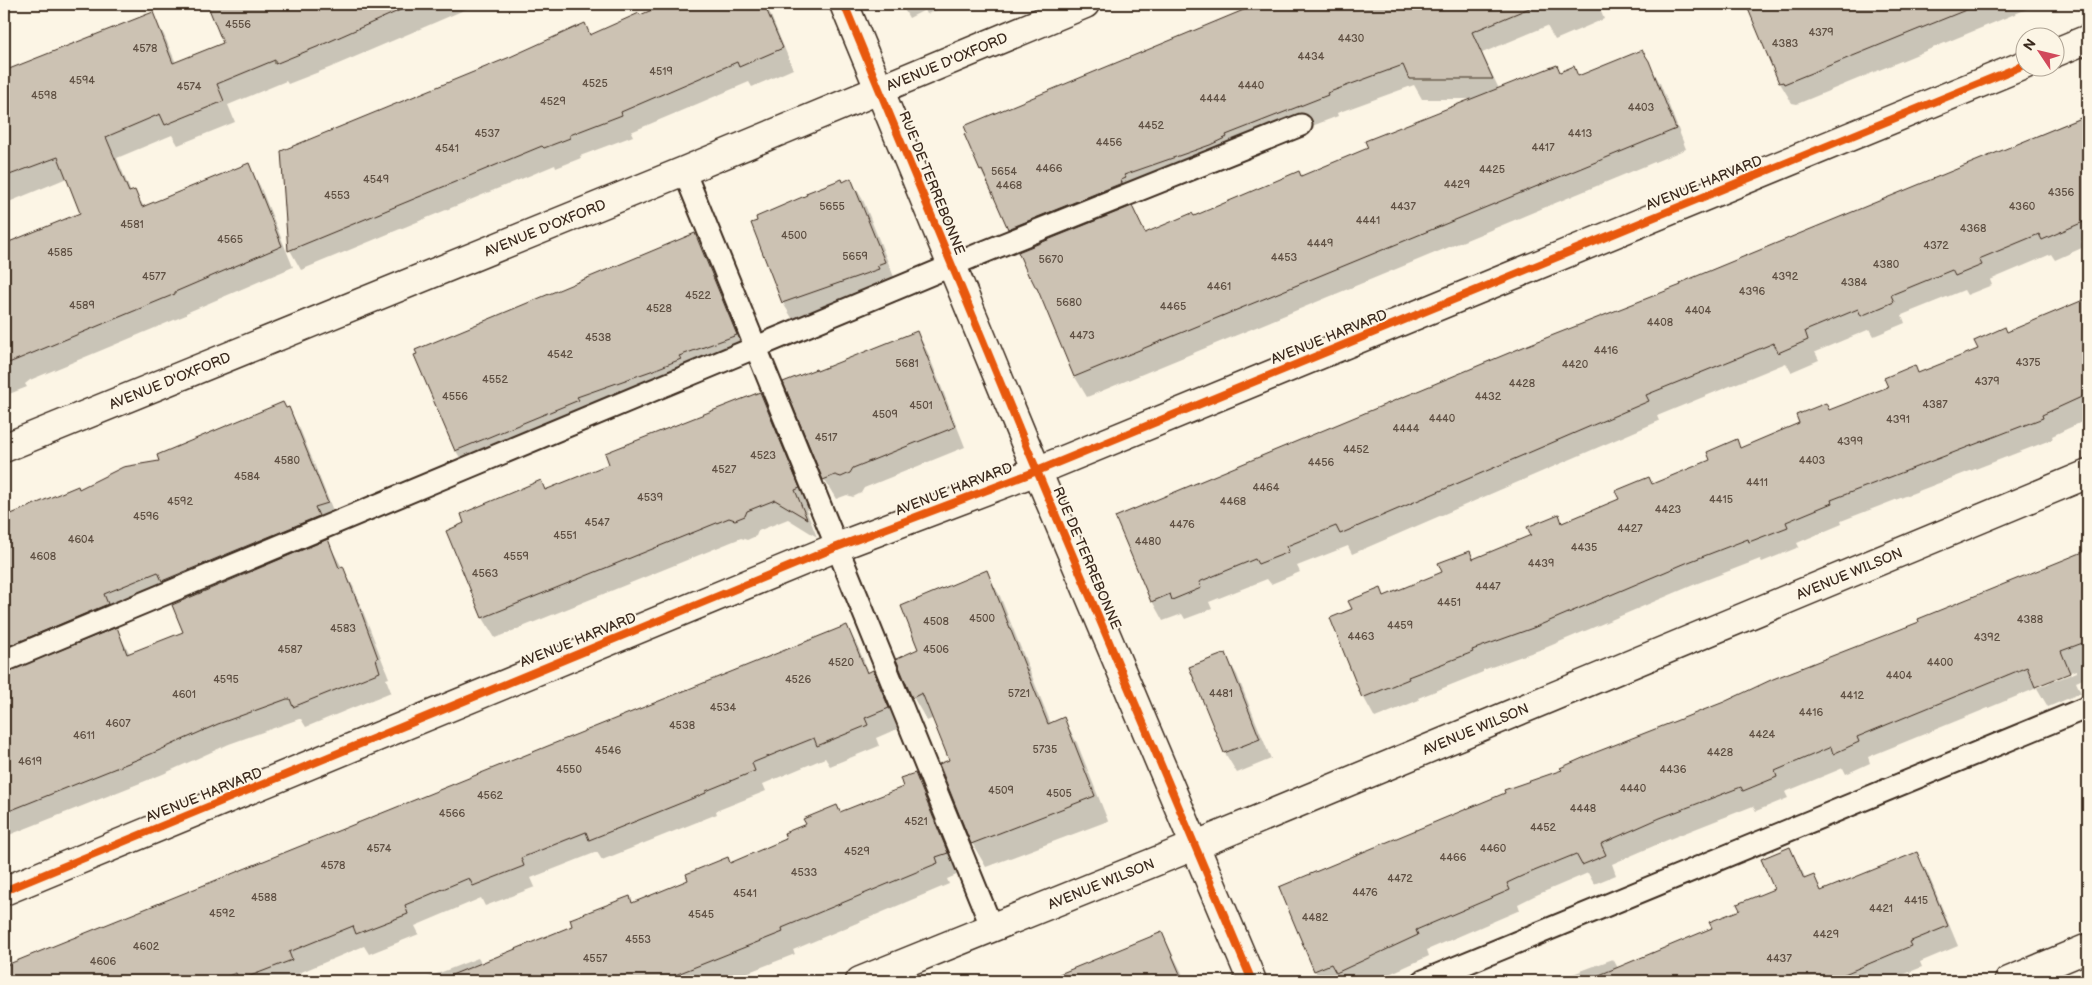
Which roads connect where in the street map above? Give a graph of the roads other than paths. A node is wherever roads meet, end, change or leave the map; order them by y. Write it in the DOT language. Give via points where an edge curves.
graph roads {
  1 [pos="844,4"];
  2 [pos="1085,4"];
  3 [pos="2088,39"];
  4 [pos="2064,49"];
  5 [pos="2014,69"];
  6 [pos="879,88"];
  7 [pos="1302,124"];
  8 [pos="684,172"];
  9 [pos="952,266"];
  10 [pos="755,348"];
  11 [pos="4,448"];
  12 [pos="1037,471"];
  13 [pos="2088,474"];
  14 [pos="837,547"];
  15 [pos="4,661"];
  16 [pos="2088,707"];
  17 [pos="1194,846"];
  18 [pos="4,891"];
  19 [pos="992,928"];
  20 [pos="2088,948"];
  21 [pos="860,981"];
  22 [pos="1252,981"];
  23 [pos="1423,981"];
  24 [pos="2009,981"];
  1 -- 6 [label="street, RUE DE TERREBONNE"];
  2 -- 6 [label="street, AVENUE D'OXFORD"];
  3 -- 4 [label="street"];
  5 -- 12 [label="street, AVENUE HARVARD"];
  6 -- 8 [label="street, AVENUE D'OXFORD"];
  6 -- 9 [label="street, RUE DE TERREBONNE"];
  7 -- 9 [label="lane"];
  8 -- 10 [label="lane"];
  8 -- 11 [label="street, AVENUE D'OXFORD"];
  9 -- 10 [label="lane"];
  9 -- 12 [label="street, RUE DE TERREBONNE"];
  10 -- 14 [label="lane"];
  10 -- 15 [label="lane"];
  12 -- 14 [label="street, AVENUE HARVARD"];
  12 -- 17 [label="street, RUE DE TERREBONNE"];
  13 -- 17 [label="street, AVENUE WILSON"];
  14 -- 18 [label="street, AVENUE HARVARD"];
  14 -- 19 [label="lane"];
  16 -- 23 [label="lane"];
  17 -- 19 [label="street, AVENUE WILSON"];
  17 -- 22 [label="street, RUE DE TERREBONNE"];
  19 -- 21 [label="street, AVENUE WILSON"];
  20 -- 24 [label="street"];
}
